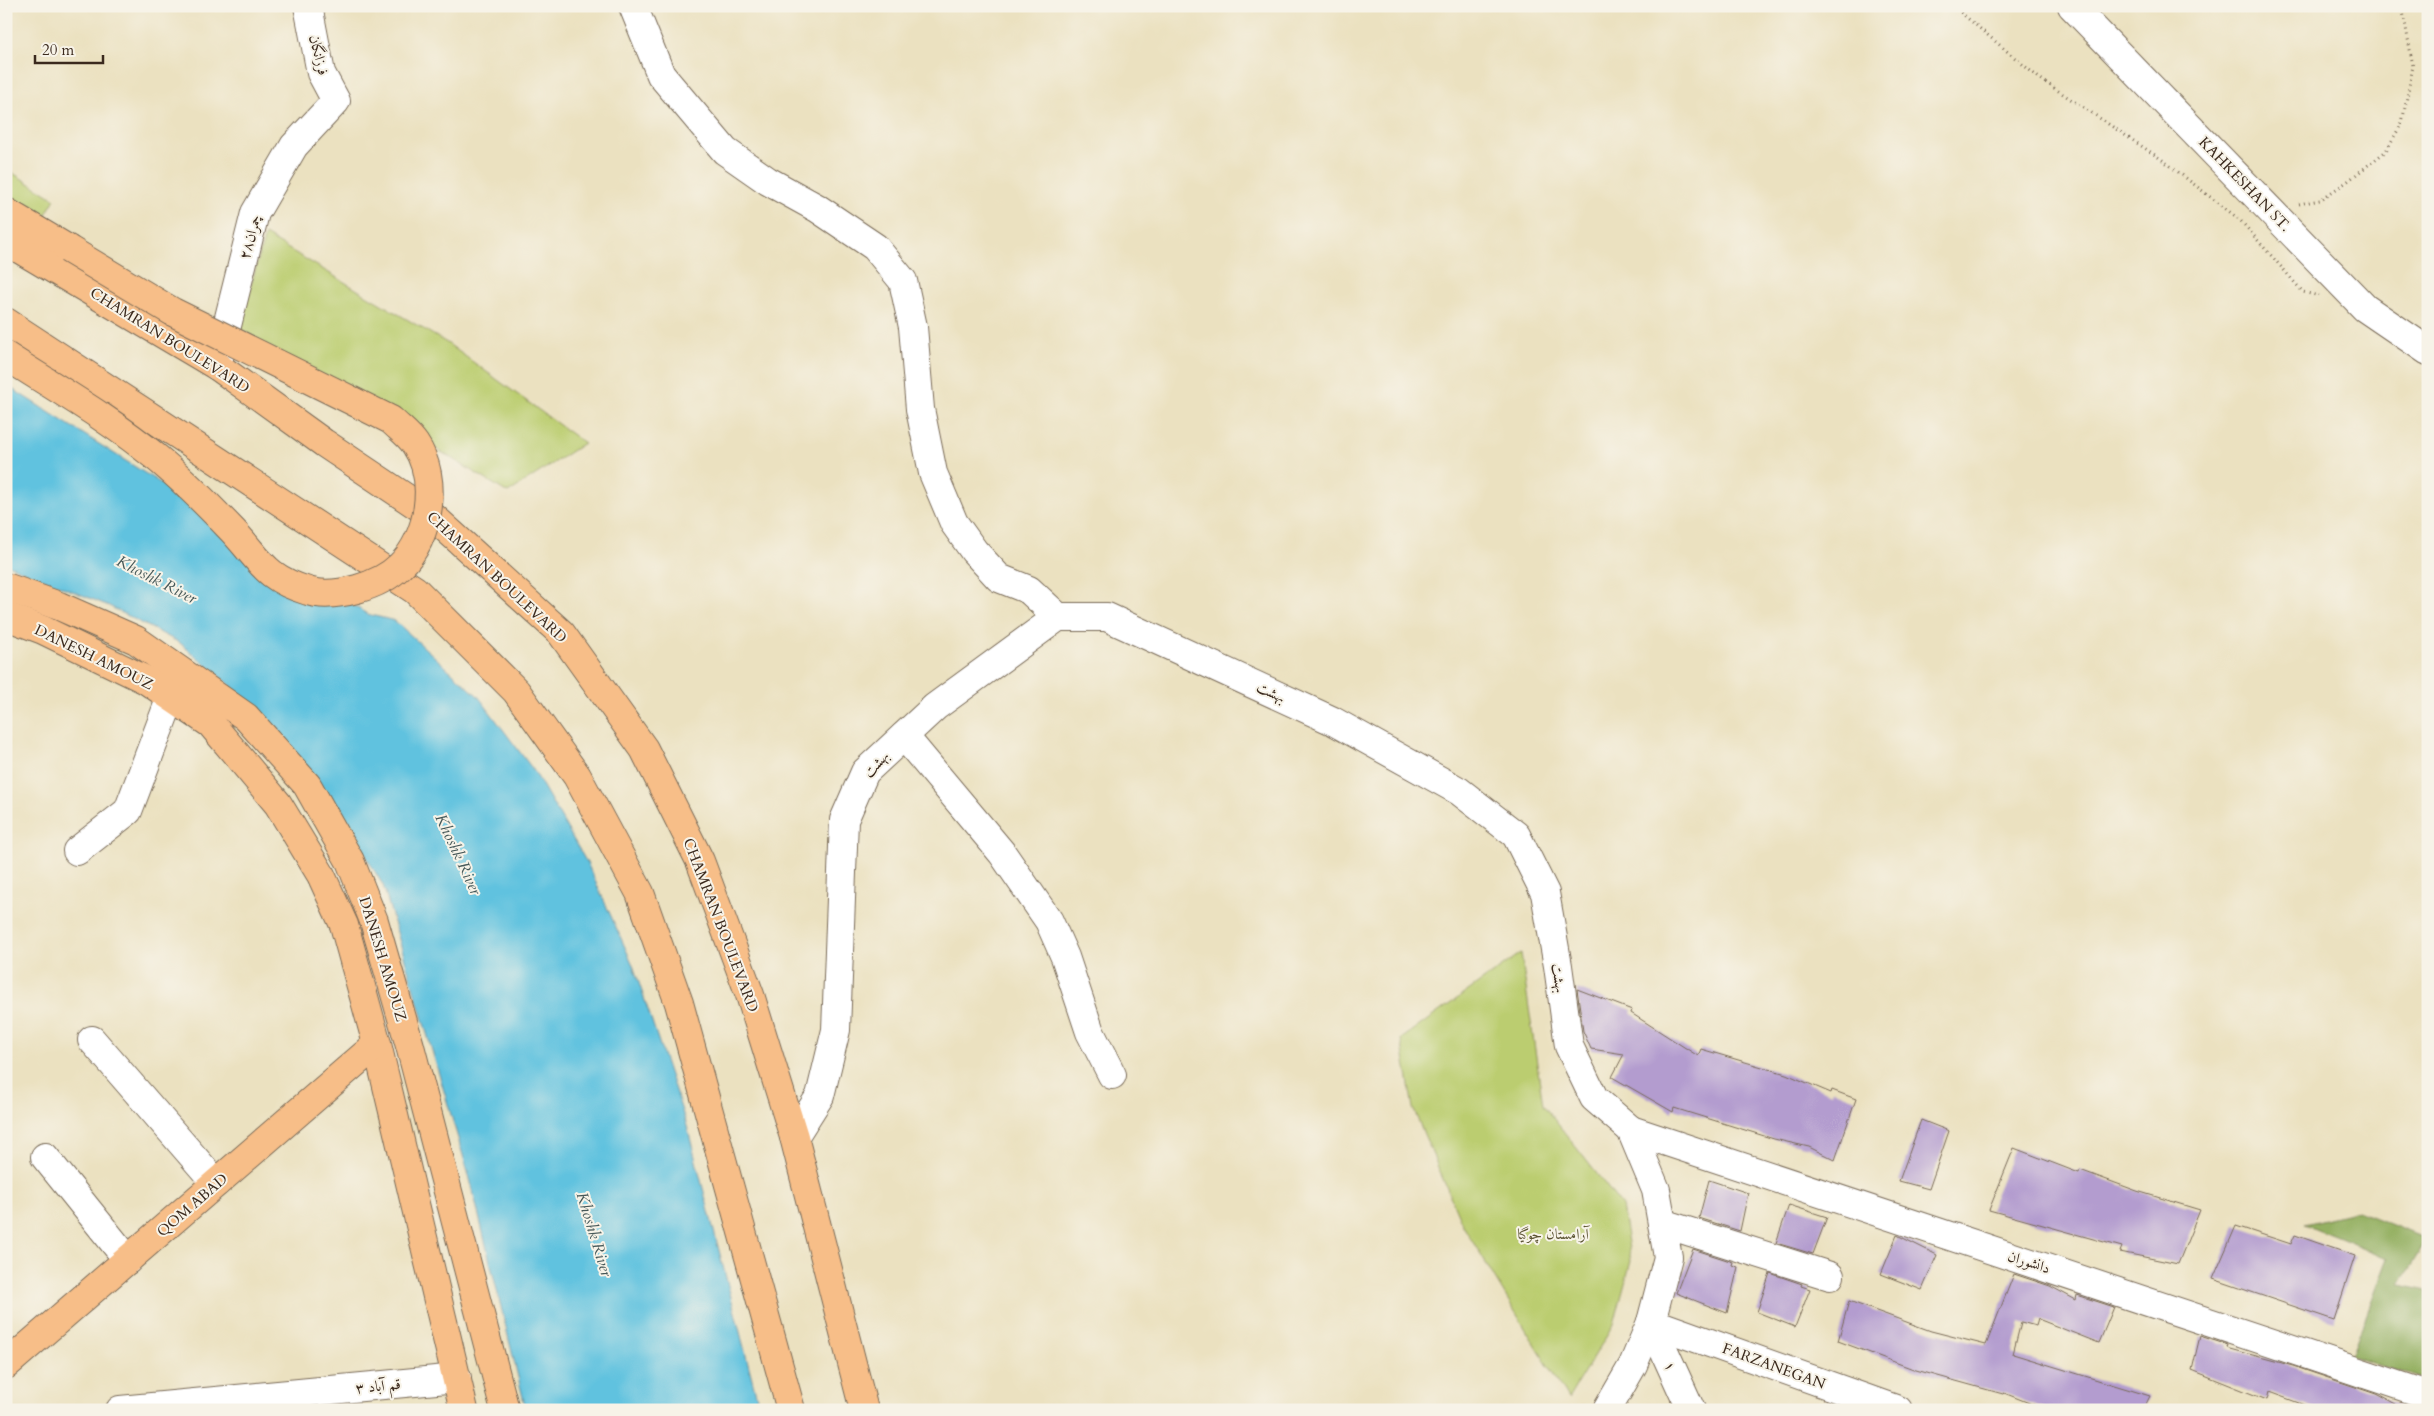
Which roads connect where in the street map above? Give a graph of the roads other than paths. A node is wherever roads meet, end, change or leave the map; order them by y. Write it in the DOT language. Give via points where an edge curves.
graph roads {
  1 [pos="308,6"];
  2 [pos="633,6"];
  3 [pos="2072,6"];
  4 [pos="336,101"];
  5 [pos="6,212"];
  6 [pos="6,241"];
  7 [pos="6,322"];
  8 [pos="2428,351"];
  9 [pos="6,356"];
  10 [pos="217,366"];
  11 [pos="6,586"];
  12 [pos="6,616"];
  13 [pos="1058,617"];
  14 [pos="172,697"];
  15 [pos="904,736"];
  16 [pos="77,851"];
  17 [pos="92,1040"];
  18 [pos="377,1044"];
  19 [pos="1112,1075"];
  20 [pos="1631,1130"];
  21 [pos="794,1137"];
  22 [pos="45,1158"];
  23 [pos="216,1184"];
  24 [pos="1662,1223"];
  25 [pos="128,1260"];
  26 [pos="1830,1276"];
  27 [pos="1651,1322"];
  28 [pos="6,1365"];
  29 [pos="457,1378"];
  30 [pos="2428,1394"];
  31 [pos="1884,1407"];
  32 [pos="120,1410"];
  33 [pos="464,1410"];
  34 [pos="505,1410"];
  35 [pos="791,1410"];
  36 [pos="864,1410"];
  37 [pos="1607,1410"];
  38 [pos="1691,1410"];
  1 -- 4 [label="street, فرزانگان" via="321,72"];
  2 -- 13 [label="street" via="661,75 725,151 875,247 903,280 913,327 920,409 933,472 954,523 998,578 1029,590"];
  3 -- 8 [label="street, KAHKESHAN ST." via="2365,308"];
  4 -- 10 [label="street, چمران۲۸" via="294,146 255,213"];
  5 -- 9 [label="main road, bridge" via="173,312 392,420 416,445 428,477 429,507 420,540 400,567 371,585 341,593 310,592 276,578 157,458"];
  6 -- 10 [label="main road, CHAMRAN BOULEVARD"];
  7 -- 35 [label="main road" via="415,590 516,691 577,776 640,893 679,1003"];
  10 -- 21 [label="main road, CHAMRAN BOULEVARD" via="430,514 561,633 644,749 700,860 750,995"];
  11 -- 34 [label="main road, DANESH AMOUZ" via="136,640 246,717 307,785 350,860 374,921 413,1056"];
  12 -- 14 [label="main road, DANESH AMOUZ" via="86,650"];
  13 -- 15 [label="street, بهشت" via="936,706"];
  13 -- 20 [label="street, بهشت" via="1107,617 1333,721 1459,791 1516,834 1545,893 1568,1046 1594,1098"];
  14 -- 16 [label="street" via="128,812"];
  14 -- 18 [label="main road, DANESH AMOUZ" via="211,724 224,738 278,804 321,875 344,925"];
  15 -- 19 [label="street" via="1002,854 1049,921 1090,1032"];
  15 -- 21 [label="street, بهشت" via="865,772 844,820 836,1030 820,1096"];
  17 -- 23 [label="street"];
  18 -- 23 [label="main road, QOM ABAD"];
  18 -- 29 [label="main road, DANESH AMOUZ"];
  20 -- 24 [label="street, بهشت" via="1656,1190"];
  20 -- 30 [label="street, دانشوران"];
  21 -- 36 [label="main road, CHAMRAN BOULEVARD"];
  22 -- 25 [label="street"];
  23 -- 25 [label="main road, QOM ABAD"];
  24 -- 26 [label="street"];
  24 -- 27 [label="street, بهشت" via="1668,1257"];
  25 -- 28 [label="main road, QOM ABAD"];
  27 -- 31 [label="street, FARZANEGAN"];
  27 -- 37 [label="street, بهشت" via="1633,1365"];
  27 -- 38 [label="street, ۱"];
  29 -- 32 [label="street, ۳ قم آباد"];
  29 -- 33 [label="main road, DANESH AMOUZ"];
}
